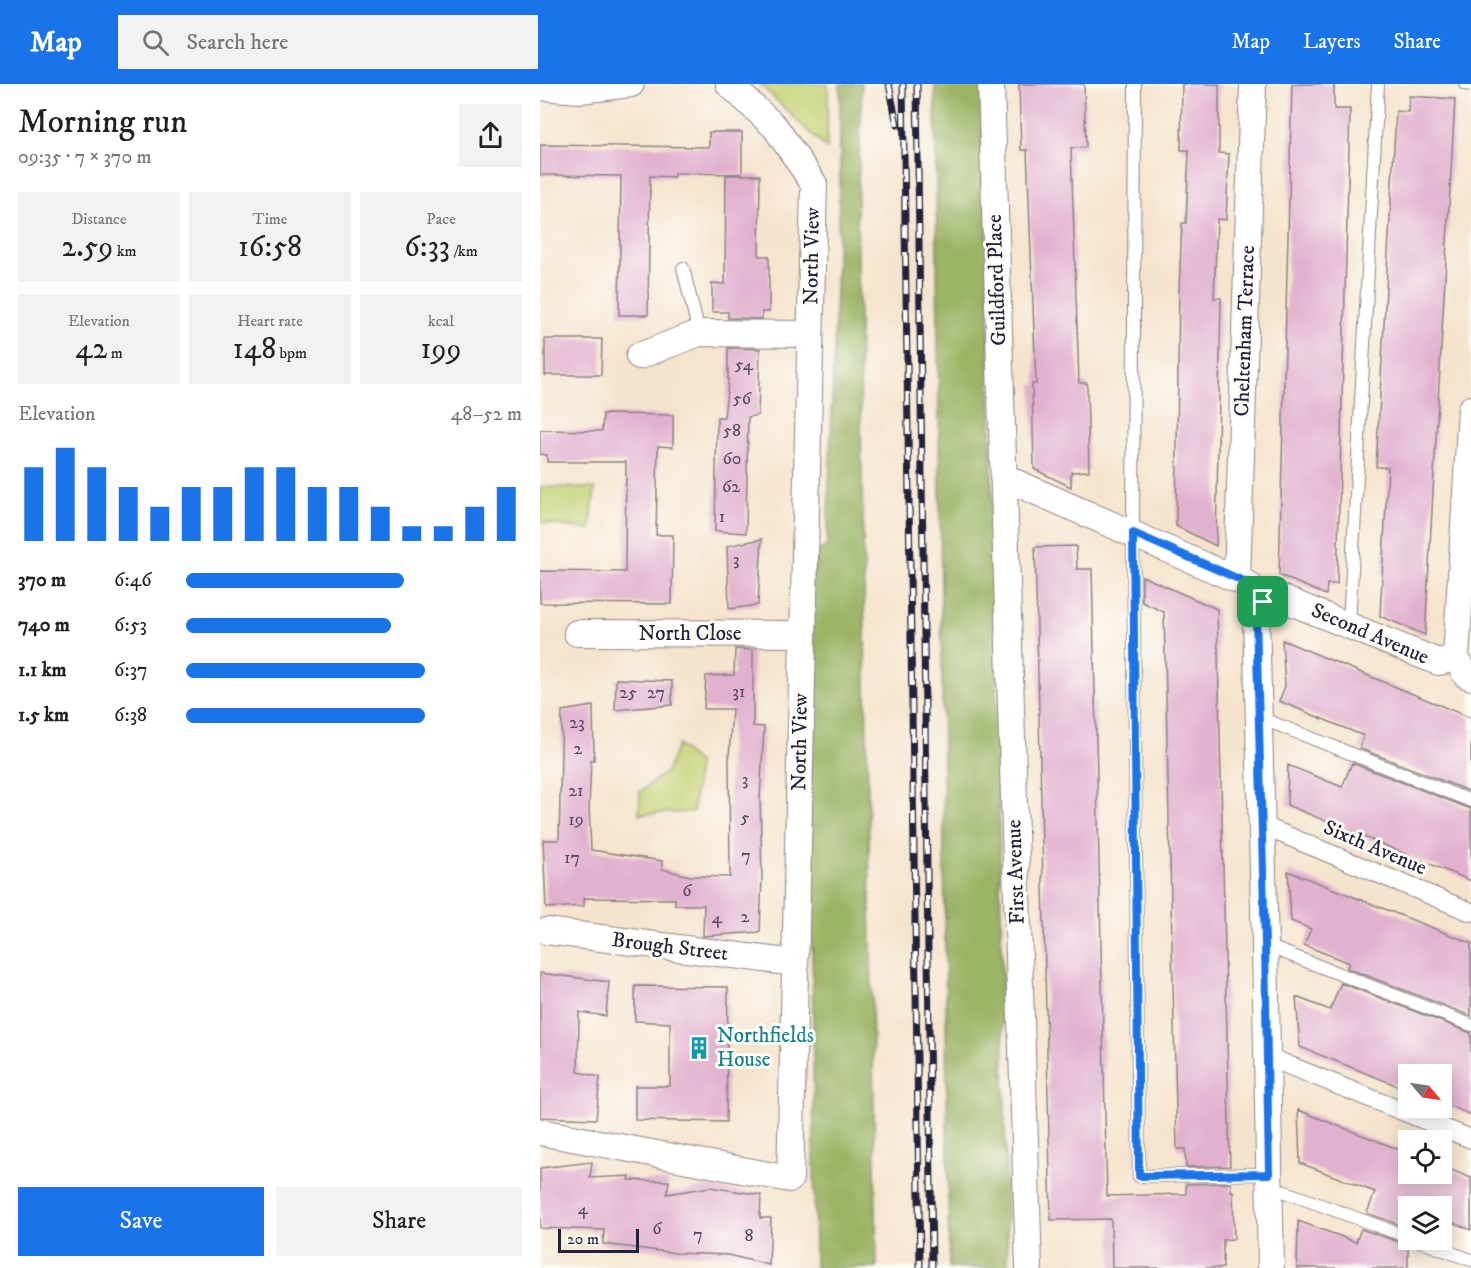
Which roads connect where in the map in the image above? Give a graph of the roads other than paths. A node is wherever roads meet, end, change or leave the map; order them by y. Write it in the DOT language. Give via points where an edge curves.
graph roads {
  1 [pos="632,84"];
  2 [pos="729,84"];
  3 [pos="991,84"];
  4 [pos="1135,84"];
  5 [pos="1253,84"];
  6 [pos="1378,84"];
  7 [pos="1465,84"];
  8 [pos="1471,85"];
  9 [pos="540,87"];
  10 [pos="683,268"];
  11 [pos="699,333"];
  12 [pos="810,334"];
  13 [pos="639,356"];
  14 [pos="1470,424"];
  15 [pos="1003,477"];
  16 [pos="1133,533"];
  17 [pos="1467,556"];
  18 [pos="1237,579"];
  19 [pos="1263,602"];
  20 [pos="1349,625"];
  21 [pos="577,633"];
  22 [pos="803,634"];
  23 [pos="1464,668"];
  24 [pos="1258,717"];
  25 [pos="1471,801"];
  26 [pos="1261,825"];
  27 [pos="1471,912"];
  28 [pos="546,931"];
  29 [pos="1265,945"];
  30 [pos="795,963"];
  31 [pos="1471,1024"];
  32 [pos="1266,1056"];
  33 [pos="540,1132"];
  34 [pos="1471,1138"];
  35 [pos="1269,1180"];
  36 [pos="1398,1233"];
  37 [pos="1444,1250"];
  38 [pos="1471,1260"];
  39 [pos="1029,1268"];
  40 [pos="1271,1268"];
  1 -- 9 [label="street" via="580,90"];
  2 -- 12 [label="street, North View" via="775,127 814,184"];
  3 -- 15 [label="street, Guildford Place"];
  4 -- 16 [label="lane"];
  5 -- 18 [label="street, Cheltenham Terrace"];
  6 -- 20 [label="lane"];
  7 -- 8 [label="lane"];
  10 -- 11 [label="lane"];
  11 -- 12 [label="street"];
  11 -- 13 [label="street"];
  12 -- 22 [label="street, North View"];
  14 -- 17 [label="street"];
  15 -- 16 [label="street"];
  15 -- 39 [label="street, First Avenue"];
  16 -- 18 [label="street"];
  16 -- 35 [label="lane" via="1139,1176"];
  17 -- 23 [label="street"];
  18 -- 19 [label="street" via="1248,583"];
  19 -- 20 [label="street, Second Avenue" via="1281,598"];
  19 -- 24 [label="street" via="1256,616"];
  20 -- 23 [label="street, Second Avenue" via="1438,663"];
  21 -- 22 [label="street, North Close"];
  22 -- 30 [label="street, North View"];
  24 -- 25 [label="lane"];
  24 -- 26 [label="street"];
  26 -- 27 [label="street, Sixth Avenue"];
  26 -- 29 [label="street"];
  28 -- 30 [label="street, Brough Street"];
  29 -- 31 [label="lane"];
  29 -- 32 [label="street"];
  30 -- 33 [label="street, North View" via="790,1179"];
  32 -- 34 [label="street"];
  32 -- 35 [label="street"];
  35 -- 36 [label="lane"];
  35 -- 40 [label="street"];
  37 -- 38 [label="lane"];
}
